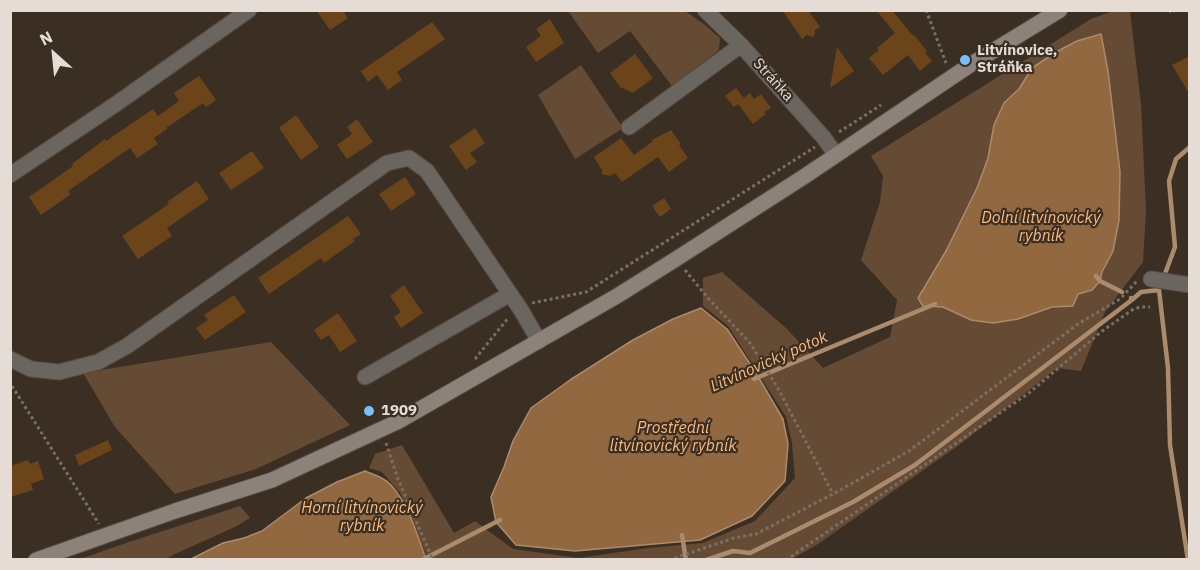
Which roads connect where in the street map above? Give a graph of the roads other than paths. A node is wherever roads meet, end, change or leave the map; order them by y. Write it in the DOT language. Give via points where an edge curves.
graph roads {
  1 [pos="249,10"];
  2 [pos="705,10"];
  3 [pos="1060,10"];
  4 [pos="741,45"];
  5 [pos="629,127"];
  6 [pos="836,155"];
  7 [pos="10,175"];
  8 [pos="1145,278"];
  9 [pos="1190,285"];
  10 [pos="510,294"];
  11 [pos="539,341"];
  12 [pos="10,359"];
  13 [pos="365,377"];
  14 [pos="36,560"];
  1 -- 7 [label="street"];
  2 -- 4 [label="street, Stráňka"];
  3 -- 6 [label="street"];
  4 -- 5 [label="street"];
  4 -- 6 [label="street, Stráňka"];
  6 -- 11 [label="street" via="676,259"];
  8 -- 9 [label="street"];
  10 -- 11 [label="street"];
  10 -- 12 [label="street" via="427,171 409,158 387,163 127,346 98,362 59,372 31,369"];
  10 -- 13 [label="street"];
  11 -- 14 [label="street" via="382,430 272,480"];
}
